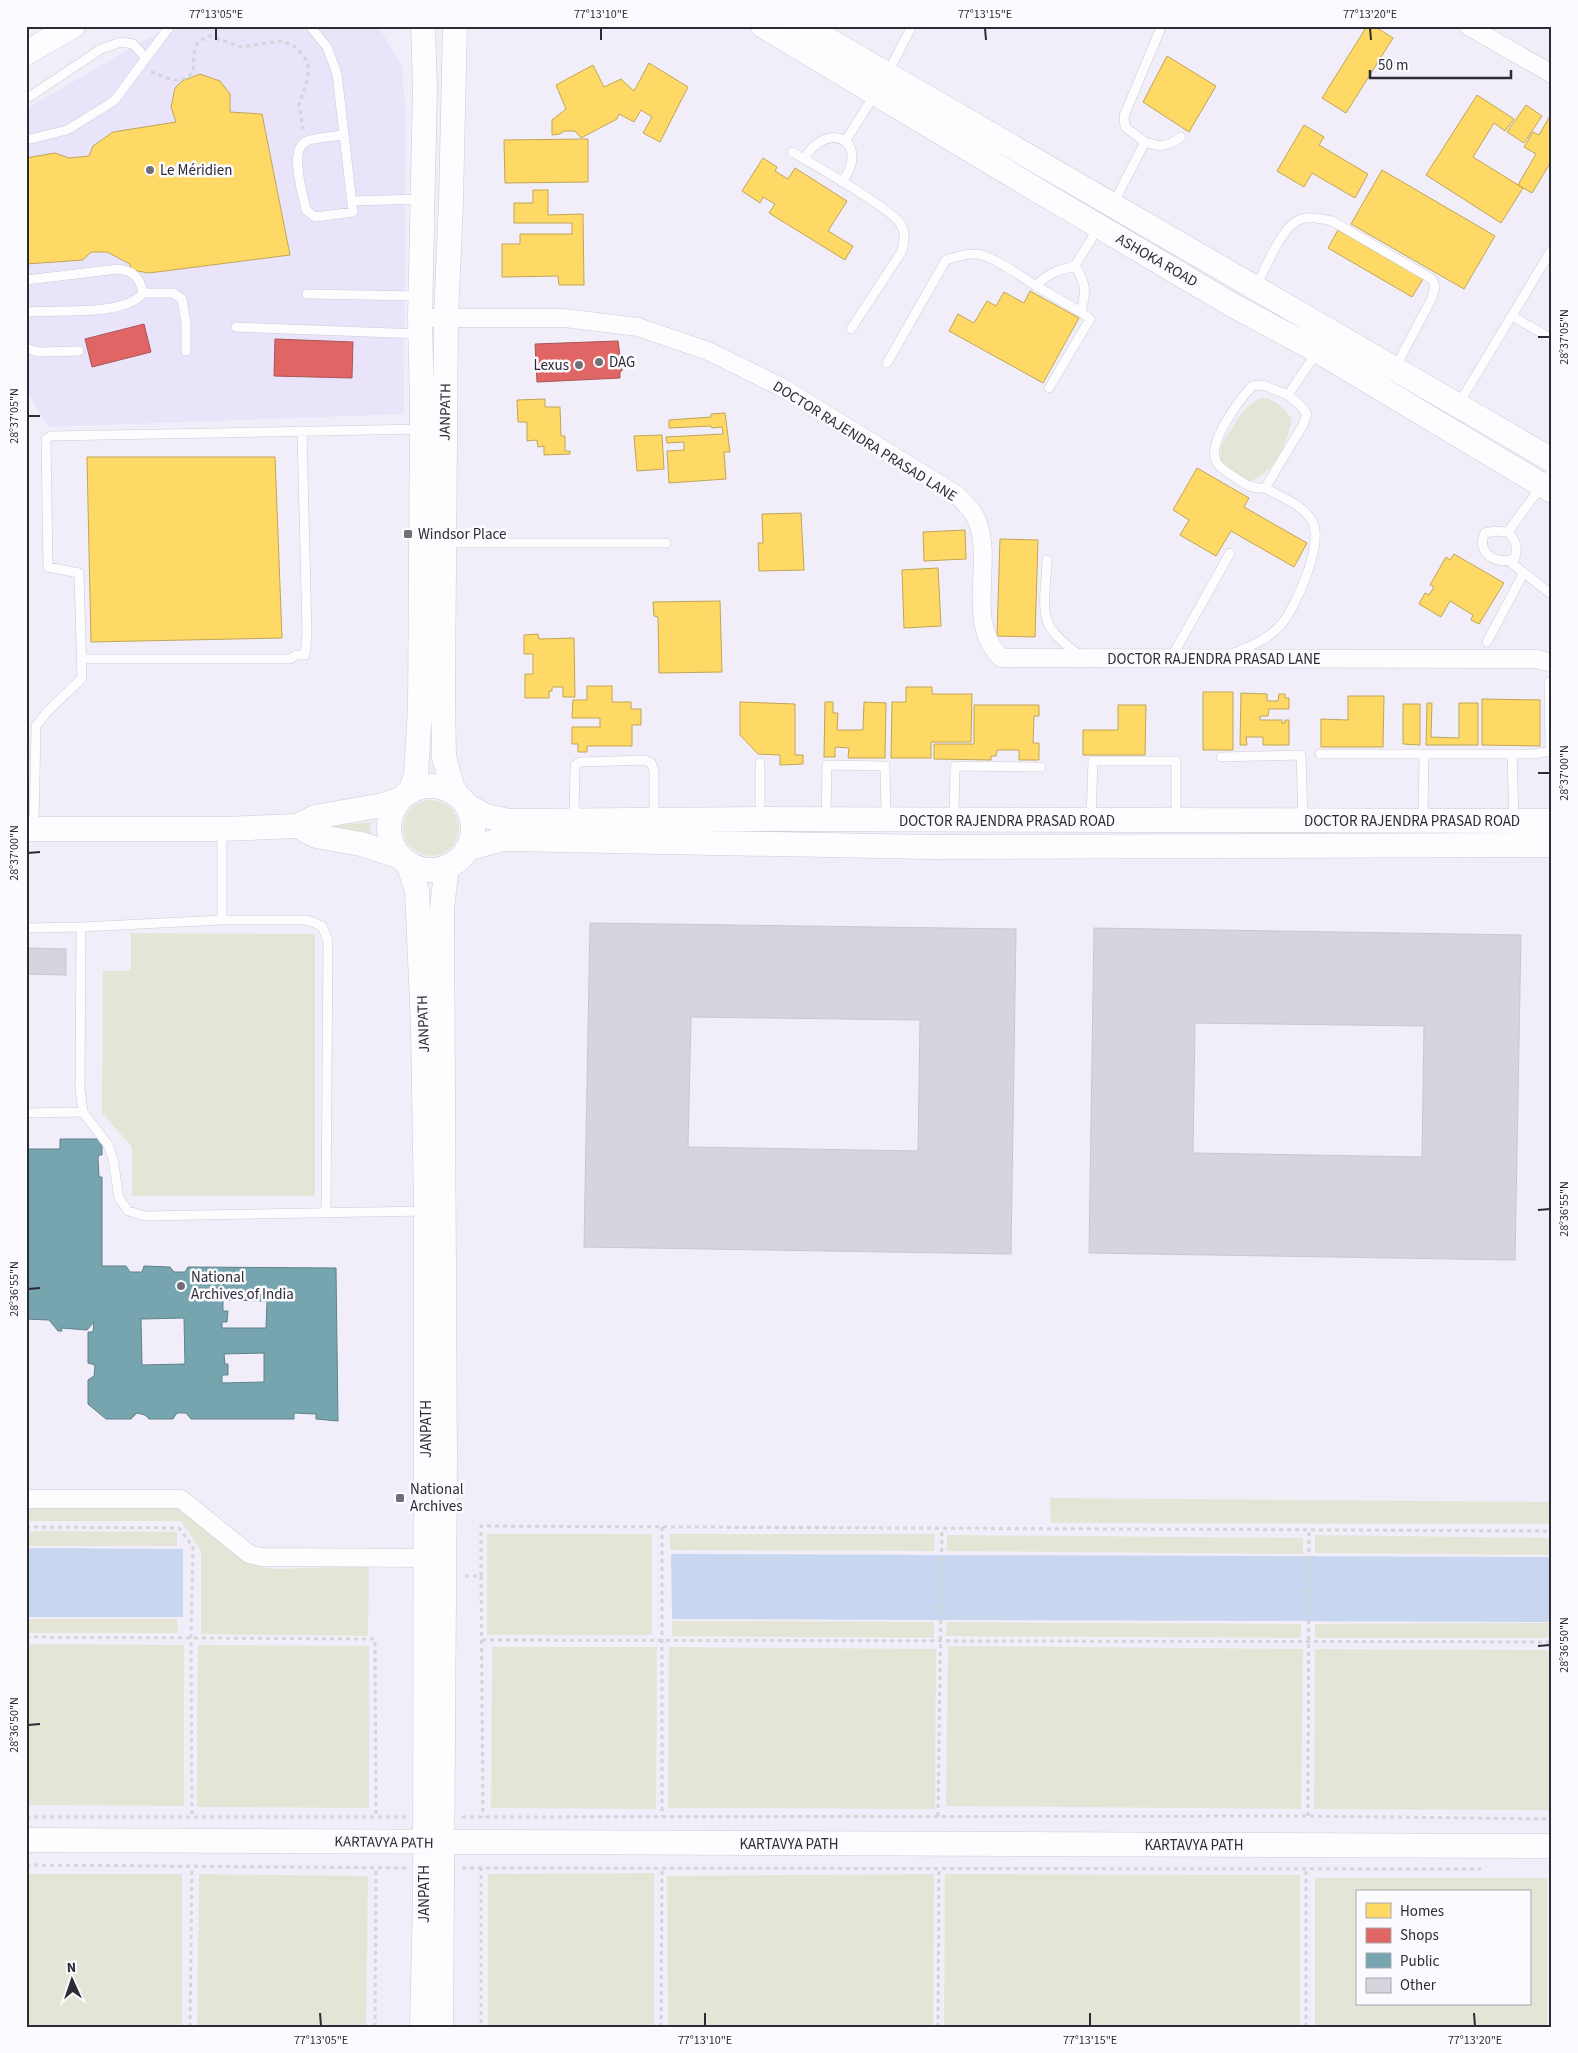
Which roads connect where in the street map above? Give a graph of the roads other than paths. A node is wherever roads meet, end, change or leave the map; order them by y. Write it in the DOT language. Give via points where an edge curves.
graph roads {
  1 [pos="73,26"];
  2 [pos="170,26"];
  3 [pos="310,26"];
  4 [pos="423,26"];
  5 [pos="455,26"];
  6 [pos="763,26"];
  7 [pos="804,26"];
  8 [pos="912,26"];
  9 [pos="1468,26"];
  10 [pos="1160,30"];
  11 [pos="26,53"];
  12 [pos="146,58"];
  13 [pos="1552,74"];
  14 [pos="881,84"];
  15 [pos="26,99"];
  16 [pos="342,135"];
  17 [pos="1182,137"];
  18 [pos="26,140"];
  19 [pos="846,140"];
  20 [pos="1145,142"];
  21 [pos="792,152"];
  22 [pos="804,159"];
  23 [pos="842,182"];
  24 [pos="422,199"];
  25 [pos="352,201"];
  26 [pos="1105,216"];
  27 [pos="1552,249"];
  28 [pos="1075,266"];
  29 [pos="26,280"];
  30 [pos="1036,286"];
  31 [pos="1255,288"];
  32 [pos="143,294"];
  33 [pos="307,294"];
  34 [pos="26,312"];
  35 [pos="1081,312"];
  36 [pos="420,316"];
  37 [pos="1512,316"];
  38 [pos="446,318"];
  39 [pos="236,327"];
  40 [pos="851,329"];
  41 [pos="1552,339"];
  42 [pos="1324,341"];
  43 [pos="26,348"];
  44 [pos="186,350"];
  45 [pos="79,351"];
  46 [pos="887,363"];
  47 [pos="1395,368"];
  48 [pos="1049,388"];
  49 [pos="1288,395"];
  50 [pos="1458,406"];
  51 [pos="422,429"];
  52 [pos="302,431"];
  53 [pos="1552,460"];
  54 [pos="1549,483"];
  55 [pos="1265,488"];
  56 [pos="1508,532"];
  57 [pos="443,543"];
  58 [pos="666,543"];
  59 [pos="1230,553"];
  60 [pos="1047,560"];
  61 [pos="1508,561"];
  62 [pos="1523,574"];
  63 [pos="1552,595"];
  64 [pos="1487,642"];
  65 [pos="1171,658"];
  66 [pos="83,659"];
  67 [pos="1083,659"];
  68 [pos="1219,659"];
  69 [pos="1552,664"];
  70 [pos="1550,682"];
  71 [pos="1320,754"];
  72 [pos="1424,754"];
  73 [pos="1512,754"];
  74 [pos="1222,757"];
  75 [pos="760,762"];
  76 [pos="1041,767"];
  77 [pos="405,796"];
  78 [pos="461,800"];
  79 [pos="760,819"];
  80 [pos="574,820"];
  81 [pos="654,820"];
  82 [pos="826,821"];
  83 [pos="886,821"];
  84 [pos="954,821"];
  85 [pos="1091,821"];
  86 [pos="1176,821"];
  87 [pos="1303,821"];
  88 [pos="1423,821"];
  89 [pos="1514,821"];
  90 [pos="1552,821"];
  91 [pos="297,826"];
  92 [pos="30,828"];
  93 [pos="222,829"];
  94 [pos="1552,845"];
  95 [pos="466,849"];
  96 [pos="404,860"];
  97 [pos="447,866"];
  98 [pos="222,920"];
  99 [pos="26,928"];
  100 [pos="81,928"];
  101 [pos="83,1112"];
  102 [pos="26,1113"];
  103 [pos="326,1211"];
  104 [pos="426,1211"];
  105 [pos="435,1301"];
  106 [pos="26,1499"];
  107 [pos="426,1558"];
  108 [pos="434,1817"];
  109 [pos="26,1840"];
  110 [pos="433,1842"];
  111 [pos="1552,1846"];
  112 [pos="433,1869"];
  113 [pos="422,2027"];
  114 [pos="441,2027"];
  1 -- 11 [label="main road"];
  2 -- 12 [label="lane"];
  3 -- 16 [label="lane" via="327,47 337,74"];
  4 -- 24 [label="main road, JANPATH"];
  5 -- 38 [label="main road, JANPATH"];
  6 -- 14 [label="main road, ASHOKA ROAD"];
  7 -- 14 [label="main road, ASHOKA ROAD"];
  8 -- 14 [label="lane"];
  9 -- 13 [label="street"];
  10 -- 20 [label="lane" via="1124,116 1125,127"];
  12 -- 15 [label="lane" via="133,44 121,42 101,49"];
  12 -- 18 [label="lane" via="114,101 67,130"];
  14 -- 19 [label="lane"];
  14 -- 26 [label="main road, ASHOKA ROAD"];
  16 -- 25 [label="lane"];
  16 -- 25 [label="lane" via="306,141 299,147 297,156 306,210 315,217 353,212"];
  17 -- 20 [label="lane" via="1169,146 1157,147"];
  19 -- 22 [label="lane" via="836,137 824,140 814,145"];
  19 -- 23 [label="lane" via="852,157 848,174"];
  20 -- 26 [label="lane"];
  21 -- 22 [label="lane"];
  22 -- 23 [label="lane"];
  23 -- 40 [label="lane" via="887,210 901,224 905,236 902,251"];
  24 -- 25 [label="lane"];
  24 -- 36 [label="main road, JANPATH"];
  26 -- 28 [label="lane"];
  26 -- 31 [label="main road, ASHOKA ROAD"];
  26 -- 42 [label="main road, ASHOKA ROAD" via="1234,306"];
  27 -- 37 [label="lane"];
  28 -- 30 [label="lane" via="1045,276"];
  28 -- 35 [label="lane" via="1085,281"];
  29 -- 32 [label="lane" via="128,270 136,276"];
  30 -- 35 [label="lane"];
  30 -- 46 [label="lane" via="977,254 946,260"];
  31 -- 42 [label="main road, ASHOKA ROAD"];
  31 -- 47 [label="lane" via="1287,228 1298,220 1332,221 1432,279 1435,286 1432,298"];
  32 -- 34 [label="lane" via="137,301 121,307"];
  32 -- 44 [label="lane" via="173,293 182,299"];
  33 -- 36 [label="lane"];
  35 -- 48 [label="lane" via="1090,319"];
  36 -- 38 [label="street, DOCTOR RAJENDRA PRASAD LANE"];
  36 -- 39 [label="lane"];
  36 -- 51 [label="main road, JANPATH"];
  37 -- 41 [label="lane"];
  37 -- 50 [label="lane"];
  38 -- 57 [label="main road, JANPATH"];
  38 -- 67 [label="street, DOCTOR RAJENDRA PRASAD LANE" via="565,318 638,328 708,351 781,387 957,495 970,509 978,524 981,546 983,621 992,649 1001,658"];
  42 -- 47 [label="main road, ASHOKA ROAD"];
  42 -- 49 [label="lane"];
  42 -- 54 [label="main road, ASHOKA ROAD"];
  43 -- 45 [label="lane" via="38,352"];
  47 -- 50 [label="main road, ASHOKA ROAD"];
  49 -- 55 [label="lane" via="1307,414"];
  49 -- 55 [label="lane" via="1263,385 1252,386 1236,403 1215,447 1215,460 1222,469 1255,490"];
  50 -- 53 [label="main road, ASHOKA ROAD"];
  51 -- 52 [label="lane"];
  51 -- 77 [label="main road, JANPATH" via="420,708 416,775"];
  52 -- 66 [label="lane" via="305,654 290,659"];
  52 -- 66 [label="lane" via="51,436 46,442 48,567 79,573"];
  54 -- 56 [label="lane"];
  55 -- 68 [label="lane" via="1301,508 1313,522 1312,550 1302,589 1278,629 1256,643"];
  56 -- 61 [label="lane" via="1518,549 1515,558"];
  56 -- 61 [label="lane" via="1485,533 1482,546 1486,554 1497,561"];
  57 -- 58 [label="lane"];
  57 -- 78 [label="main road, JANPATH" via="444,758 452,786"];
  59 -- 65 [label="lane"];
  60 -- 67 [label="lane" via="1048,623"];
  61 -- 62 [label="lane"];
  62 -- 63 [label="lane"];
  62 -- 64 [label="lane"];
  65 -- 67 [label="street, DOCTOR RAJENDRA PRASAD LANE"];
  65 -- 68 [label="street, DOCTOR RAJENDRA PRASAD LANE"];
  66 -- 92 [label="lane" via="82,678 36,726"];
  68 -- 69 [label="street, DOCTOR RAJENDRA PRASAD LANE" via="1536,659"];
  70 -- 73 [label="lane" via="1550,751"];
  71 -- 72 [label="lane"];
  72 -- 73 [label="lane"];
  72 -- 88 [label="lane"];
  73 -- 89 [label="lane"];
  74 -- 87 [label="lane" via="1301,755"];
  75 -- 79 [label="lane"];
  76 -- 84 [label="lane" via="955,766"];
  77 -- 78 [label="main road" via="434,786 446,789"];
  77 -- 91 [label="main road" via="383,805 315,817"];
  77 -- 96 [label="main road" via="393,810 389,828 394,847"];
  78 -- 80 [label="main road, DOCTOR RAJENDRA PRASAD ROAD" via="486,816 509,821"];
  78 -- 95 [label="main road" via="473,827"];
  79 -- 81 [label="main road, DOCTOR RAJENDRA PRASAD ROAD"];
  79 -- 82 [label="main road, DOCTOR RAJENDRA PRASAD ROAD"];
  80 -- 81 [label="main road, DOCTOR RAJENDRA PRASAD ROAD"];
  80 -- 81 [label="lane" via="575,765 580,762 645,760 654,770"];
  82 -- 83 [label="main road, DOCTOR RAJENDRA PRASAD ROAD"];
  82 -- 83 [label="lane" via="827,765 885,766"];
  83 -- 84 [label="main road, DOCTOR RAJENDRA PRASAD ROAD"];
  84 -- 85 [label="main road, DOCTOR RAJENDRA PRASAD ROAD"];
  85 -- 86 [label="main road, DOCTOR RAJENDRA PRASAD ROAD"];
  85 -- 86 [label="lane" via="1093,761 1176,761"];
  86 -- 87 [label="main road, DOCTOR RAJENDRA PRASAD ROAD"];
  87 -- 88 [label="main road, DOCTOR RAJENDRA PRASAD ROAD"];
  88 -- 89 [label="main road, DOCTOR RAJENDRA PRASAD ROAD"];
  89 -- 90 [label="main road, DOCTOR RAJENDRA PRASAD ROAD"];
  91 -- 93 [label="main road"];
  91 -- 96 [label="main road" via="316,836 361,844"];
  92 -- 93 [label="main road"];
  93 -- 98 [label="lane"];
  94 -- 95 [label="main road, DOCTOR RAJENDRA PRASAD ROAD" via="929,847 503,838"];
  95 -- 97 [label="main road"];
  96 -- 97 [label="main road" via="427,870"];
  96 -- 104 [label="main road, JANPATH" via="417,891 424,1027"];
  97 -- 105 [label="main road, JANPATH" via="442,908"];
  98 -- 100 [label="lane"];
  98 -- 103 [label="lane" via="307,920 322,926 328,941"];
  99 -- 100 [label="lane"];
  100 -- 101 [label="lane" via="80,1089"];
  101 -- 102 [label="lane"];
  101 -- 103 [label="lane" via="108,1145 119,1198 128,1211 145,1216"];
  103 -- 104 [label="lane"];
  104 -- 105 [label="main road, JANPATH"];
  105 -- 107 [label="main road, JANPATH"];
  105 -- 108 [label="main road, JANPATH" via="445,1577"];
  106 -- 107 [label="street" via="181,1499 249,1554 262,1557"];
  107 -- 108 [label="main road, JANPATH"];
  108 -- 110 [label="main road, JANPATH"];
  109 -- 110 [label="main road, KARTAVYA PATH"];
  110 -- 111 [label="main road, KARTAVYA PATH"];
  110 -- 112 [label="main road, JANPATH"];
  112 -- 113 [label="main road, JANPATH"];
  112 -- 114 [label="main road, JANPATH"];
}
